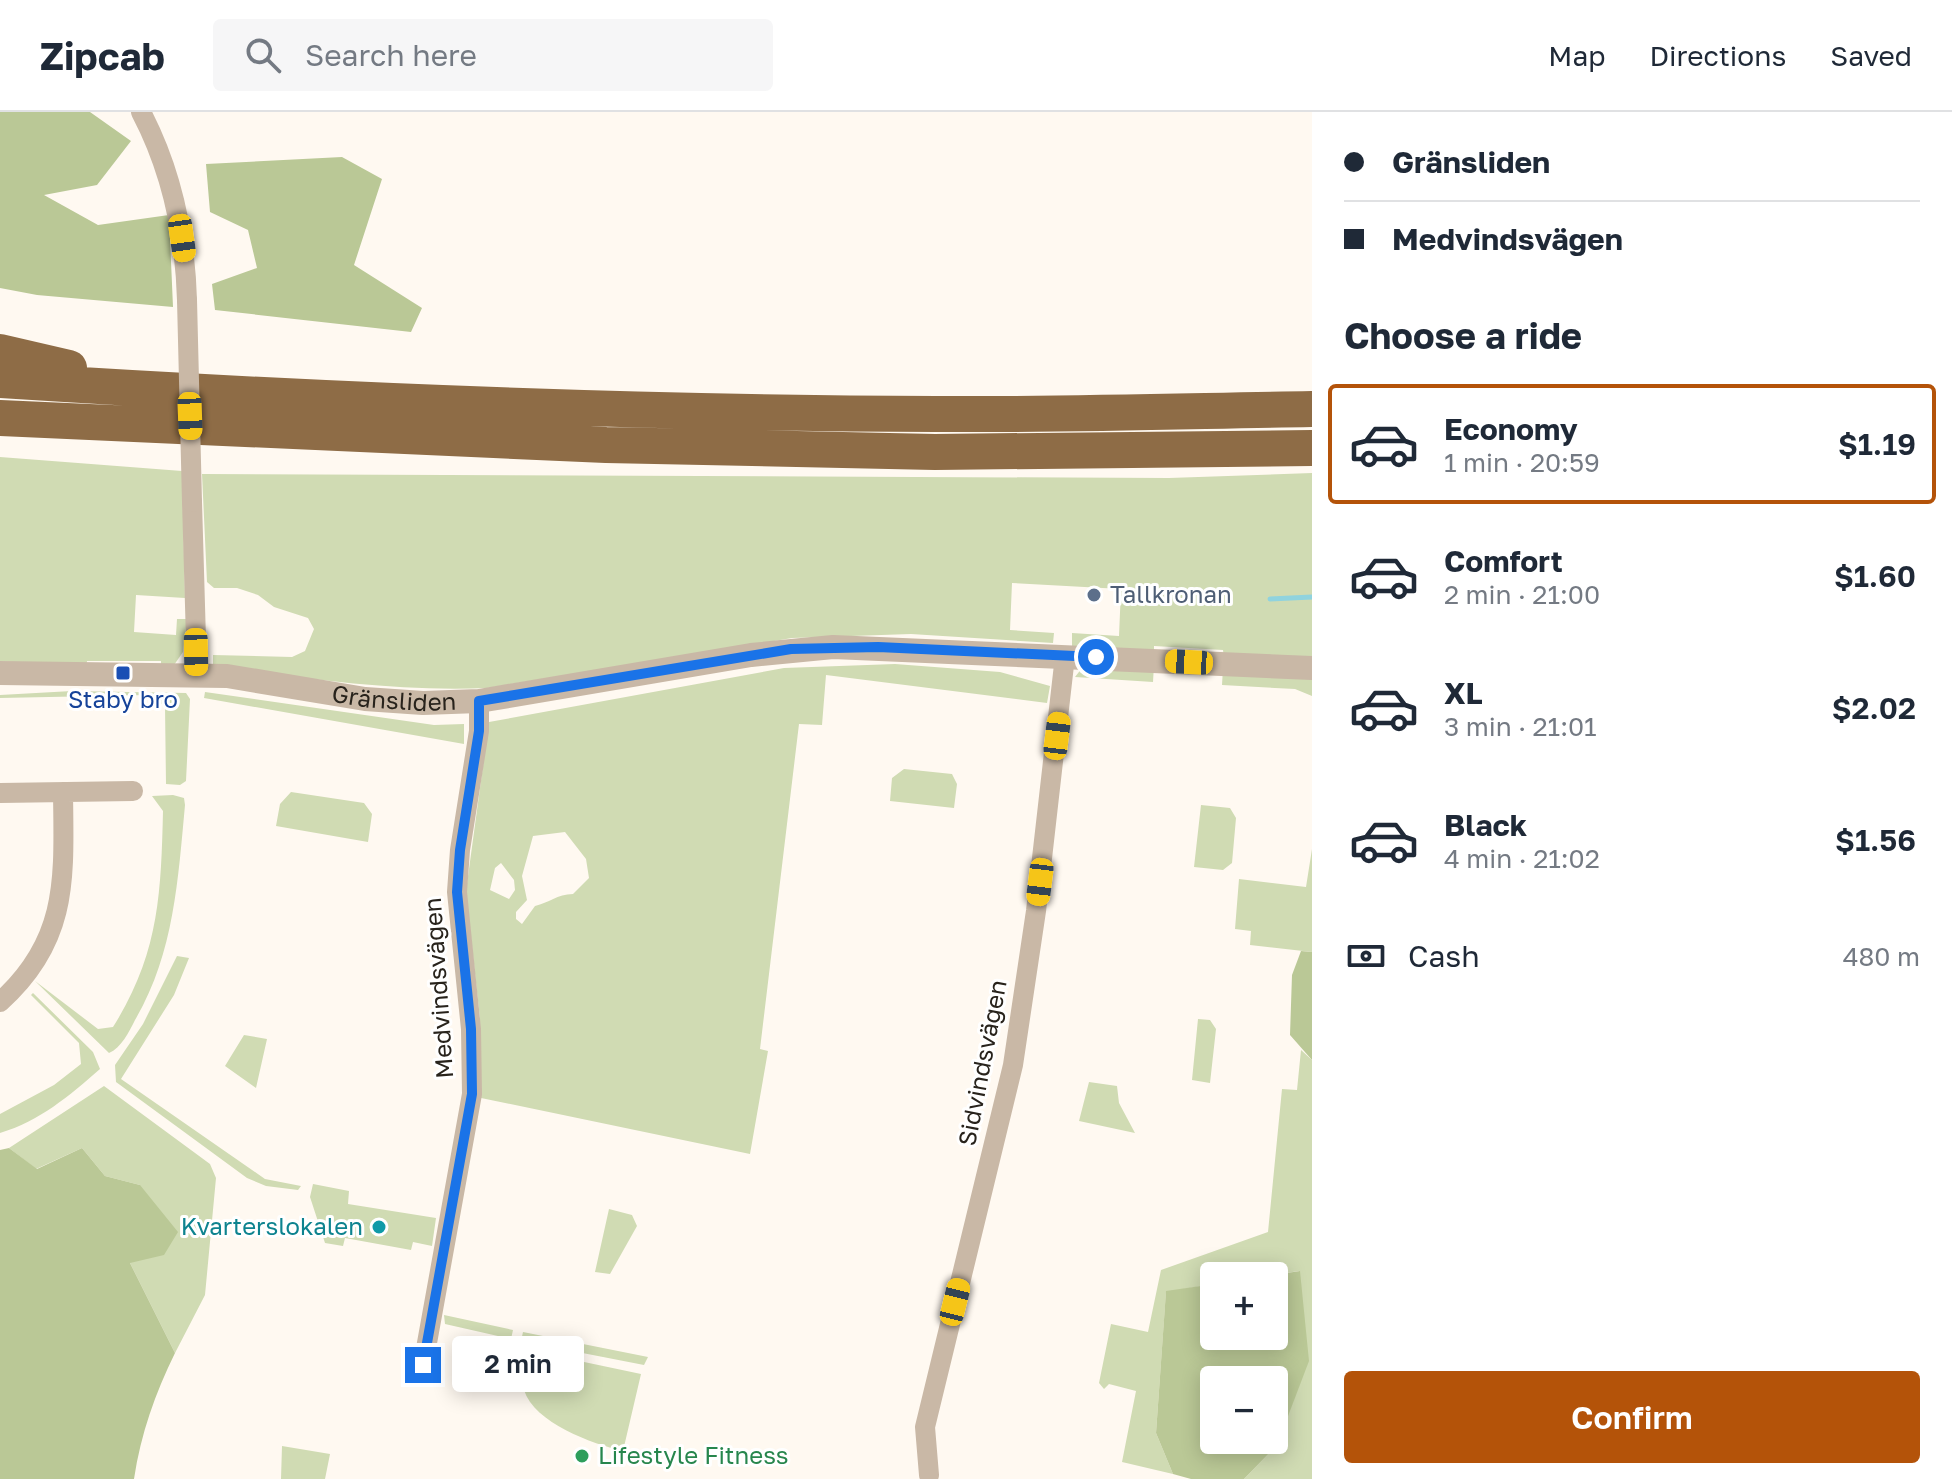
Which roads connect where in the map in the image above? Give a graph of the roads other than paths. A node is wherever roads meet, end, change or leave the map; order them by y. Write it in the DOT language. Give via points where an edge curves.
graph roads {
  1 [pos="141,112"];
  2 [pos="0,352"];
  3 [pos="0,380"];
  4 [pos="182,392"];
  5 [pos="1312,409"];
  6 [pos="0,418"];
  7 [pos="1312,448"];
  8 [pos="1065,656"];
  9 [pos="1312,668"];
  10 [pos="0,673"];
  11 [pos="197,674"];
  12 [pos="479,701"];
  13 [pos="133,791"];
  14 [pos="63,792"];
  15 [pos="0,793"];
  16 [pos="0,1002"];
  17 [pos="423,1365"];
  18 [pos="929,1475"];
  1 -- 11 [label="street, bridge" via="178,210 187,300"];
  2 -- 4 [label="highway"];
  3 -- 4 [label="highway"];
  4 -- 5 [label="highway" via="608,409 906,414"];
  6 -- 7 [label="highway" via="621,445 935,452"];
  8 -- 9 [label="street, Gränsliden"];
  8 -- 12 [label="street, Gränsliden" via="878,647 791,649"];
  8 -- 18 [label="street, Sidvindsvägen" via="1020,1020 925,1427"];
  10 -- 11 [label="street, Gränsliden"];
  11 -- 12 [label="street, Gränsliden" via="394,702"];
  12 -- 17 [label="street, Medvindsvägen" via="457,892 472,1094"];
  13 -- 14 [label="street"];
  14 -- 15 [label="street"];
  14 -- 16 [label="street" via="64,873 57,916 39,959"];
}
